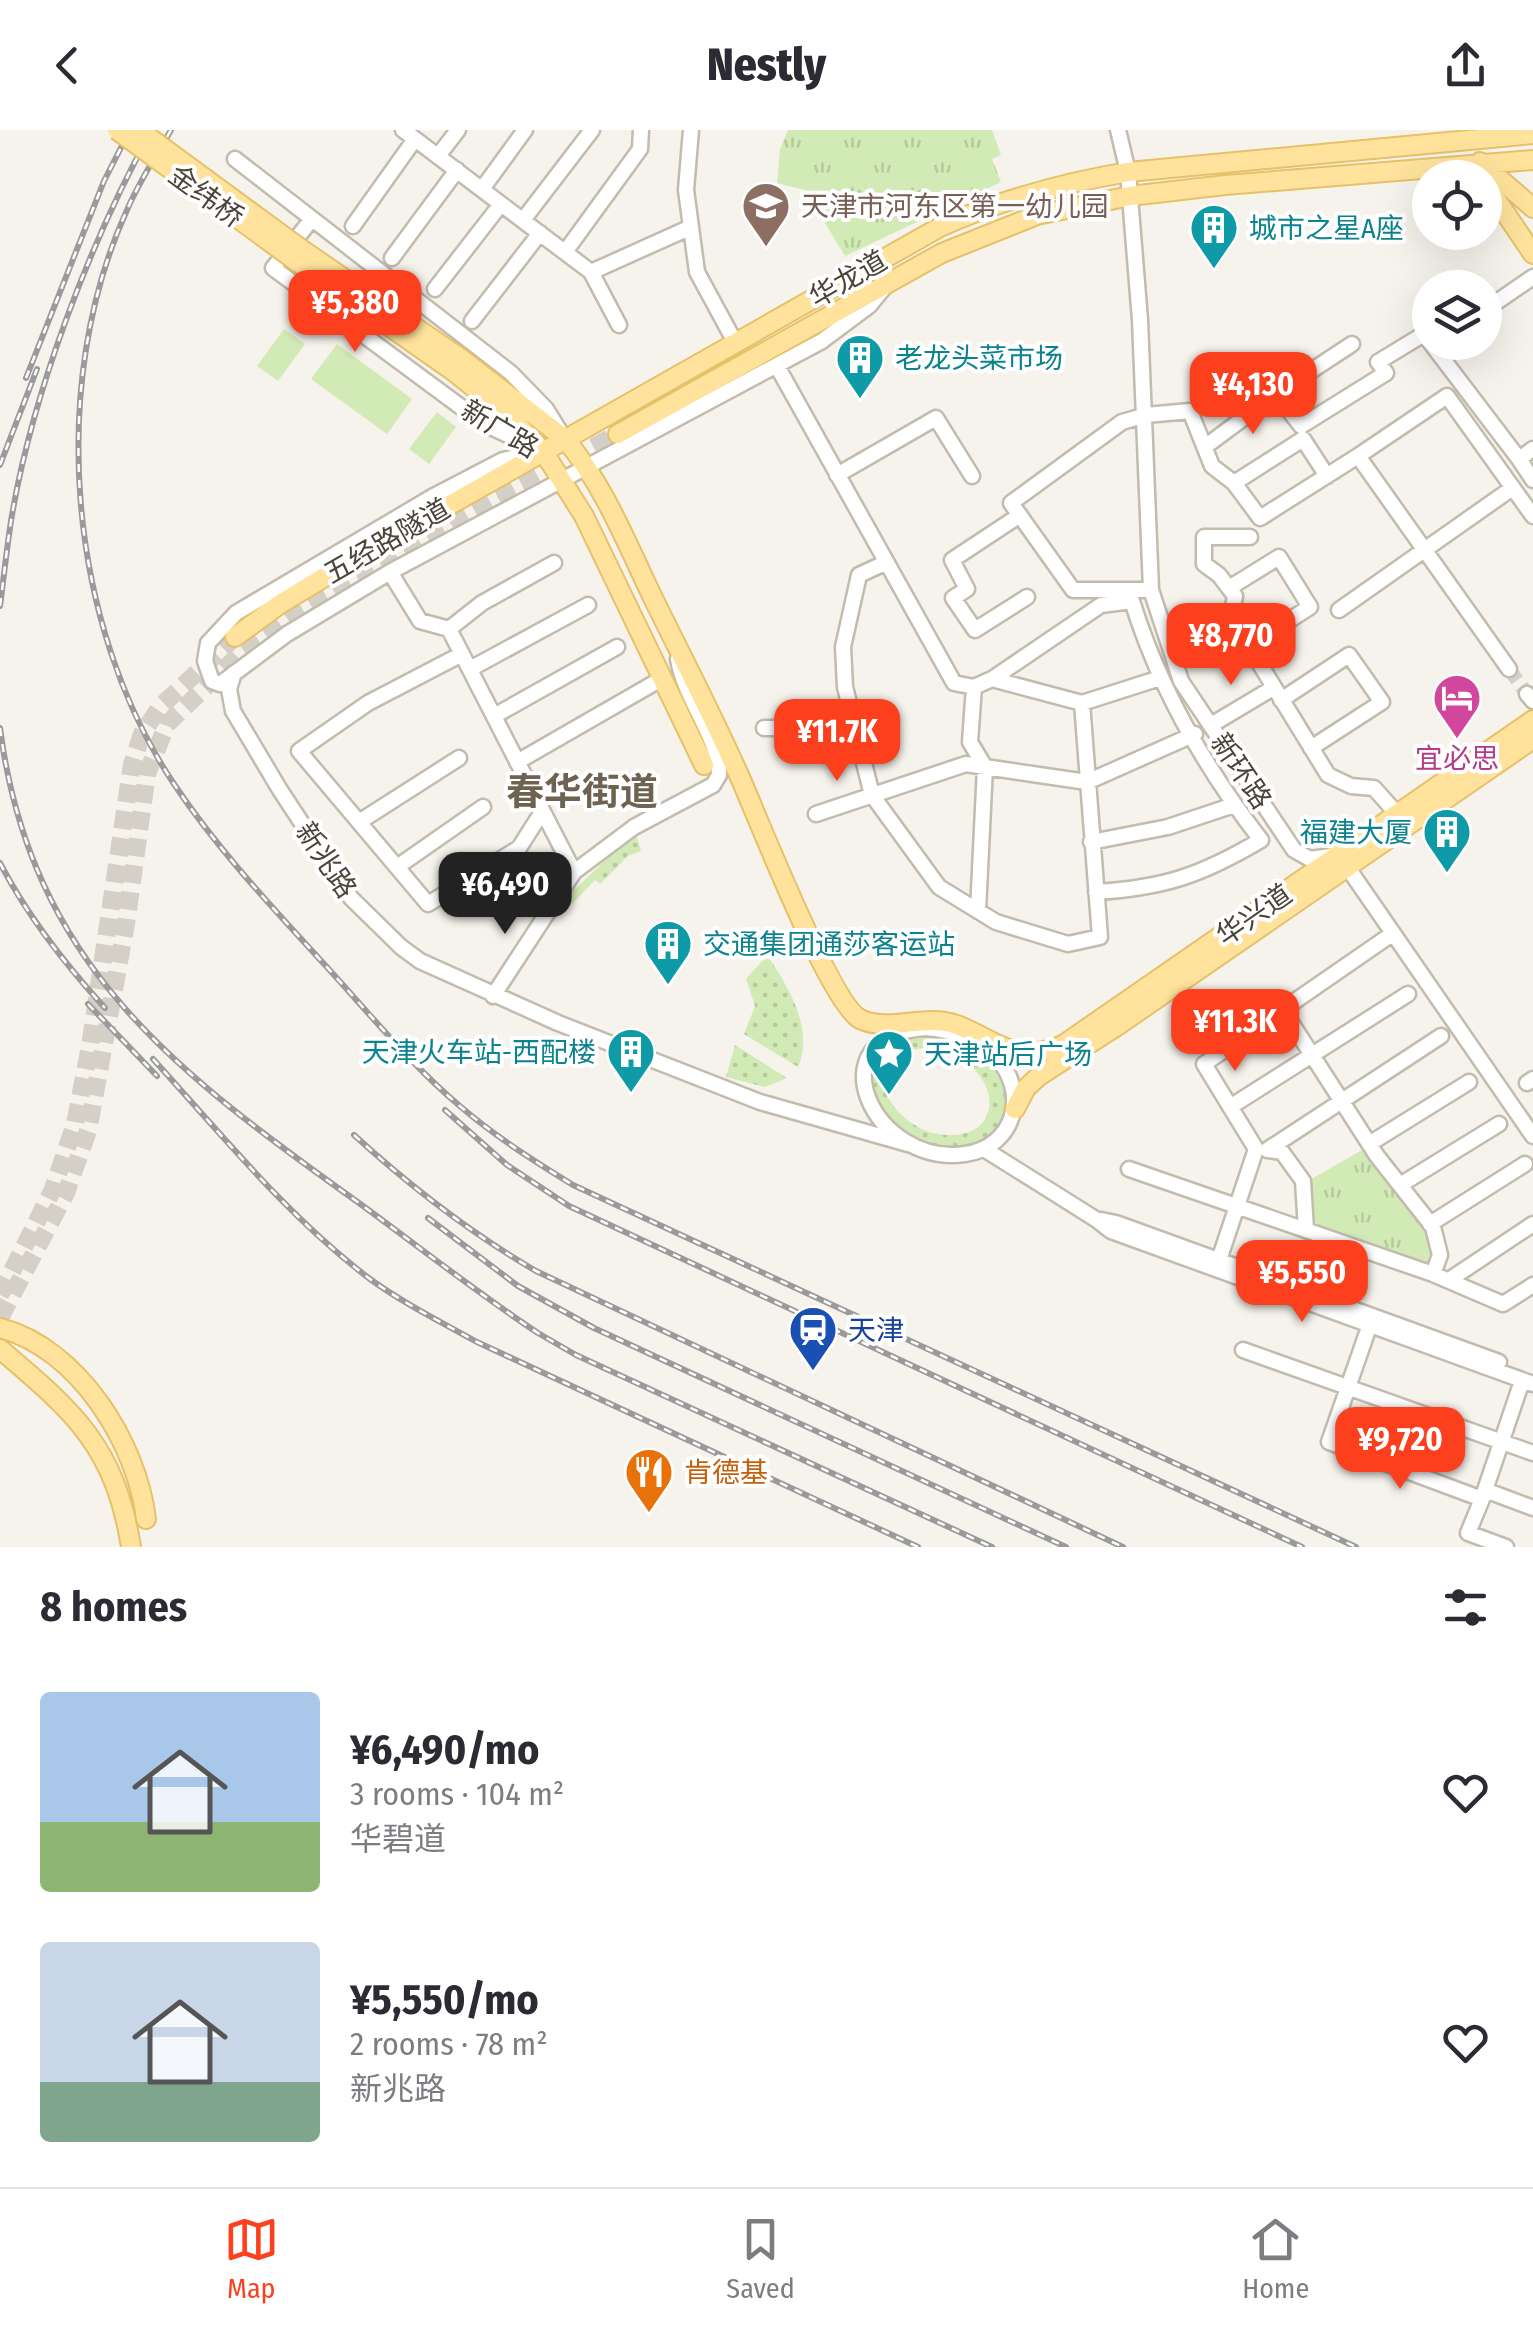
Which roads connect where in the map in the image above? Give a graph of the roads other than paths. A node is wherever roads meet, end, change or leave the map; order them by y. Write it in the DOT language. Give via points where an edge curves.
graph roads {
  1 [pos="117,130"];
  2 [pos="139,130"];
  3 [pos="458,130"];
  4 [pos="525,130"];
  5 [pos="592,130"];
  6 [pos="641,130"];
  7 [pos="690,130"];
  8 [pos="1118,130"];
  9 [pos="409,134"];
  10 [pos="1484,134"];
  11 [pos="1533,134"];
  12 [pos="438,156"];
  13 [pos="235,159"];
  14 [pos="1470,159"];
  15 [pos="1501,160"];
  16 [pos="1533,160"];
  17 [pos="1502,161"];
  18 [pos="457,170"];
  19 [pos="1128,172"];
  20 [pos="1412,180"];
  21 [pos="1270,181"];
  22 [pos="482,190"];
  23 [pos="1130,196"];
  24 [pos="501,204"];
  25 [pos="1533,207"];
  26 [pos="1502,213"];
  27 [pos="312,218"];
  28 [pos="523,220"];
  29 [pos="1511,222"];
  30 [pos="353,226"];
  31 [pos="689,228"];
  32 [pos="540,233"];
  33 [pos="565,252"];
  34 [pos="1533,254"];
  35 [pos="300,256"];
  36 [pos="392,258"];
  37 [pos="591,272"];
  38 [pos="1533,277"];
  39 [pos="889,282"];
  40 [pos="435,289"];
  41 [pos="1502,298"];
  42 [pos="472,321"];
  43 [pos="619,325"];
  44 [pos="1412,341"];
  45 [pos="736,344"];
  46 [pos="1352,344"];
  47 [pos="1445,360"];
  48 [pos="777,366"];
  49 [pos="1276,394"];
  50 [pos="1146,415"];
  51 [pos="618,434"];
  52 [pos="565,438"];
  53 [pos="1206,446"];
  54 [pos="1533,449"];
  55 [pos="544,452"];
  56 [pos="1358,456"];
  57 [pos="1518,459"];
  58 [pos="587,468"];
  59 [pos="837,475"];
  60 [pos="972,476"];
  61 [pos="1327,476"];
  62 [pos="564,480"];
  63 [pos="1533,480"];
  64 [pos="1234,483"];
  65 [pos="1511,489"];
  66 [pos="1020,514"];
  67 [pos="1533,516"];
  68 [pos="1250,537"];
  69 [pos="1424,551"];
  70 [pos="554,563"];
  71 [pos="886,563"];
  72 [pos="390,572"];
  73 [pos="1230,588"];
  74 [pos="1151,590"];
  75 [pos="1028,597"];
  76 [pos="588,605"];
  77 [pos="1339,610"];
  78 [pos="449,628"];
  79 [pos="235,638"];
  80 [pos="676,644"];
  81 [pos="1249,646"];
  82 [pos="617,647"];
  83 [pos="462,654"];
  84 [pos="238,669"];
  85 [pos="470,669"];
  86 [pos="1509,669"];
  87 [pos="663,678"];
  88 [pos="1160,678"];
  89 [pos="992,679"];
  90 [pos="974,686"];
  91 [pos="1277,694"];
  92 [pos="1082,703"];
  93 [pos="494,716"];
  94 [pos="1533,720"];
  95 [pos="1211,725"];
  96 [pos="764,728"];
  97 [pos="855,728"];
  98 [pos="1194,734"];
  99 [pos="1533,739"];
  100 [pos="1311,748"];
  101 [pos="459,758"];
  102 [pos="517,762"];
  103 [pos="704,766"];
  104 [pos="985,767"];
  105 [pos="1087,782"];
  106 [pos="691,795"];
  107 [pos="872,795"];
  108 [pos="1234,805"];
  109 [pos="483,807"];
  110 [pos="542,812"];
  111 [pos="816,814"];
  112 [pos="1398,815"];
  113 [pos="359,822"];
  114 [pos="1091,842"];
  115 [pos="1342,861"];
  116 [pos="397,867"];
  117 [pos="574,872"];
  118 [pos="789,891"];
  119 [pos="1096,892"];
  120 [pos="978,911"];
  121 [pos="1392,934"];
  122 [pos="1164,977"];
  123 [pos="1408,994"];
  124 [pos="493,996"];
  125 [pos="1283,1010"];
  126 [pos="1440,1036"];
  127 [pos="1312,1055"];
  128 [pos="1470,1082"];
  129 [pos="1342,1101"];
  130 [pos="1230,1107"];
  131 [pos="1015,1109"];
  132 [pos="1499,1124"];
  133 [pos="1533,1136"];
  134 [pos="908,1144"];
  135 [pos="1369,1144"];
  136 [pos="984,1149"];
  137 [pos="1262,1150"];
  138 [pos="1525,1164"];
  139 [pos="1129,1169"];
  140 [pos="1400,1185"];
  141 [pos="1237,1206"];
  142 [pos="1097,1220"];
  143 [pos="1430,1224"];
  144 [pos="1533,1224"];
  145 [pos="1306,1230"];
  146 [pos="1219,1260"];
  147 [pos="1434,1274"];
  148 [pos="1449,1280"];
  149 [pos="1533,1285"];
  150 [pos="1369,1326"];
  151 [pos="0,1328"];
  152 [pos="0,1349"];
  153 [pos="1243,1350"];
  154 [pos="1530,1380"];
  155 [pos="1348,1388"];
  156 [pos="1502,1442"];
  157 [pos="1533,1453"];
  158 [pos="1483,1495"];
  159 [pos="1533,1508"];
  160 [pos="146,1520"];
  161 [pos="131,1547"];
  162 [pos="1506,1547"];
  1 -- 35 [label="main road, 金纬桥, bridge"];
  2 -- 35 [label="main road, 金纬桥, bridge"];
  3 -- 12 [label="street"];
  4 -- 22 [label="street"];
  5 -- 28 [label="street"];
  6 -- 33 [label="street" via="640,148"];
  7 -- 31 [label="street"];
  8 -- 19 [label="street, 新环路"];
  9 -- 12 [label="street"];
  9 -- 30 [label="street"];
  10 -- 11 [label="main road, 华龙道"];
  10 -- 14 [label="main road, 华龙道"];
  10 -- 15 [label="main road"];
  12 -- 18 [label="street"];
  13 -- 27 [label="street, 新广路"];
  14 -- 19 [label="main road, 华龙道" via="1372,147"];
  14 -- 21 [label="main road"];
  14 -- 25 [label="main road"];
  14 -- 29 [label="main road"];
  16 -- 17 [label="main road"];
  17 -- 25 [label="main road"];
  18 -- 22 [label="street"];
  18 -- 36 [label="street"];
  19 -- 23 [label="street, 新环路"];
  19 -- 45 [label="main road, 华龙道" via="1027,194 952,221"];
  20 -- 21 [label="main road" via="1317,186"];
  21 -- 23 [label="main road"];
  22 -- 24 [label="street"];
  23 -- 39 [label="main road" via="1016,221"];
  23 -- 50 [label="street, 新环路"];
  24 -- 28 [label="street"];
  24 -- 40 [label="street"];
  26 -- 29 [label="main road"];
  27 -- 52 [label="street, 新广路" via="511,374"];
  27 -- 55 [label="street, 新广路" via="273,268 484,424"];
  28 -- 32 [label="street"];
  29 -- 34 [label="main road"];
  31 -- 37 [label="street"];
  31 -- 45 [label="street" via="697,272"];
  32 -- 33 [label="street"];
  32 -- 42 [label="street"];
  33 -- 37 [label="street"];
  35 -- 52 [label="main road" via="463,360"];
  35 -- 55 [label="main road" via="452,370"];
  37 -- 43 [label="street"];
  38 -- 41 [label="street"];
  39 -- 48 [label="street" via="870,306"];
  39 -- 51 [label="main road"];
  44 -- 49 [label="street" via="1378,362 1386,373 1301,426"];
  45 -- 52 [label="main road, 华龙道"];
  46 -- 49 [label="street"];
  47 -- 57 [label="street"];
  48 -- 58 [label="street"];
  48 -- 59 [label="street"];
  49 -- 53 [label="street"];
  50 -- 64 [label="street" via="1190,411 1212,466"];
  50 -- 66 [label="street" via="1122,422 1012,504"];
  50 -- 74 [label="street, 新环路"];
  52 -- 55 [label="main road, 华龙道"];
  52 -- 58 [label="main road"];
  54 -- 57 [label="street"];
  55 -- 62 [label="main road, 新广路"];
  55 -- 79 [label="main road, 五经路隧道" via="310,585"];
  55 -- 84 [label="street" via="484,470 236,613 208,643 206,660 217,685"];
  56 -- 61 [label="street"];
  56 -- 65 [label="street" via="1447,396"];
  56 -- 69 [label="street"];
  57 -- 63 [label="street"];
  58 -- 62 [label="street"];
  58 -- 80 [label="main road"];
  59 -- 60 [label="street" via="936,418"];
  59 -- 71 [label="street"];
  61 -- 64 [label="street" via="1260,518"];
  61 -- 64 [label="street" via="1303,439"];
  62 -- 72 [label="street"];
  62 -- 87 [label="main road, 新广路"];
  65 -- 67 [label="street"];
  65 -- 69 [label="street"];
  66 -- 74 [label="street" via="1073,590"];
  66 -- 75 [label="street" via="952,560 967,589 953,598 975,630"];
  68 -- 73 [label="street" via="1204,537 1204,564"];
  69 -- 77 [label="street"];
  69 -- 86 [label="street"];
  70 -- 78 [label="street"];
  71 -- 90 [label="street" via="954,683"];
  71 -- 97 [label="street" via="859,575 843,647"];
  72 -- 78 [label="street" via="420,622"];
  72 -- 84 [label="street"];
  73 -- 81 [label="street" via="1231,617"];
  73 -- 81 [label="street" via="1279,557 1310,608"];
  74 -- 95 [label="street, 新环路" via="1182,681"];
  76 -- 85 [label="street"];
  78 -- 83 [label="street"];
  80 -- 106 [label="street" via="688,694 719,765 713,786"];
  80 -- 118 [label="main road"];
  81 -- 91 [label="street"];
  82 -- 93 [label="street"];
  83 -- 85 [label="street"];
  83 -- 113 [label="street" via="368,703 299,750"];
  84 -- 124 [label="street, 新兆路" via="229,690 233,711 351,898 410,954"];
  85 -- 93 [label="street"];
  87 -- 102 [label="street"];
  87 -- 103 [label="main road, 新广路"];
  88 -- 89 [label="street" via="1132,601 1101,604"];
  88 -- 92 [label="street"];
  88 -- 98 [label="street"];
  89 -- 90 [label="street"];
  89 -- 92 [label="street"];
  90 -- 104 [label="street" via="970,742"];
  91 -- 95 [label="street"];
  91 -- 100 [label="street"];
  91 -- 100 [label="street" via="1349,655 1382,702"];
  92 -- 105 [label="street"];
  93 -- 102 [label="street"];
  94 -- 112 [label="main road, 华兴道"];
  95 -- 115 [label="street, 新环路" via="1299,855"];
  96 -- 97 [label="street"];
  97 -- 107 [label="street"];
  98 -- 105 [label="street"];
  98 -- 108 [label="street"];
  99 -- 115 [label="main road, 华兴道"];
  100 -- 112 [label="street" via="1328,775 1374,788"];
  101 -- 113 [label="street"];
  102 -- 110 [label="street"];
  103 -- 106 [label="street"];
  104 -- 105 [label="street"];
  104 -- 107 [label="street" via="966,764"];
  104 -- 120 [label="street"];
  105 -- 114 [label="street"];
  106 -- 117 [label="street" via="604,846"];
  107 -- 111 [label="street"];
  107 -- 120 [label="street" via="939,887"];
  108 -- 114 [label="street"];
  108 -- 119 [label="street" via="1261,840 1167,884"];
  109 -- 116 [label="street"];
  110 -- 116 [label="street" via="519,848 428,904"];
  110 -- 117 [label="street"];
  112 -- 115 [label="main road, 华兴道"];
  113 -- 116 [label="street"];
  114 -- 119 [label="street"];
  115 -- 121 [label="street"];
  115 -- 122 [label="main road, 华兴道"];
  115 -- 131 [label="main road, 华兴道" via="1039,1076"];
  117 -- 124 [label="street"];
  118 -- 122 [label="main road" via="816,928 851,1000 868,1013 943,1011 1012,1044 1029,1045"];
  118 -- 122 [label="main road, 华兴道" via="848,1008 861,1020 945,1021 1027,1054 1063,1045"];
  119 -- 120 [label="street" via="1100,938 1068,944"];
  121 -- 125 [label="street"];
  121 -- 133 [label="street"];
  123 -- 127 [label="street"];
  124 -- 134 [label="street, 新兆路" via="760,1102"];
  125 -- 127 [label="street"];
  125 -- 130 [label="street" via="1204,1064"];
  126 -- 129 [label="street"];
  127 -- 129 [label="street"];
  127 -- 130 [label="street"];
  128 -- 135 [label="street"];
  129 -- 135 [label="street"];
  129 -- 137 [label="street"];
  130 -- 137 [label="street"];
  131 -- 134 [label="street" via="1006,1072 984,1047 944,1030 902,1030 876,1047 863,1083 878,1120"];
  131 -- 136 [label="street" via="1005,1134"];
  132 -- 140 [label="street"];
  134 -- 136 [label="street" via="954,1156"];
  135 -- 140 [label="street"];
  136 -- 142 [label="street"];
  137 -- 141 [label="street"];
  137 -- 145 [label="street" via="1282,1152 1303,1181"];
  138 -- 143 [label="street"];
  139 -- 141 [label="street"];
  140 -- 143 [label="street"];
  141 -- 145 [label="street"];
  141 -- 146 [label="street"];
  142 -- 146 [label="street"];
  142 -- 150 [label="street" via="1111,1232"];
  143 -- 147 [label="street" via="1440,1255"];
  144 -- 148 [label="street"];
  145 -- 147 [label="street"];
  146 -- 154 [label="street"];
  147 -- 148 [label="street"];
  148 -- 149 [label="street" via="1503,1304"];
  150 -- 154 [label="street"];
  150 -- 155 [label="street"];
  151 -- 160 [label="main road" via="54,1357 97,1400 130,1455"];
  152 -- 161 [label="main road" via="68,1408 97,1446 120,1493"];
  153 -- 155 [label="street"];
  154 -- 156 [label="street"];
  155 -- 156 [label="street"];
  155 -- 158 [label="street" via="1329,1442"];
  156 -- 157 [label="street"];
  156 -- 158 [label="street"];
  158 -- 159 [label="street"];
  158 -- 162 [label="street" via="1468,1533"];
}
